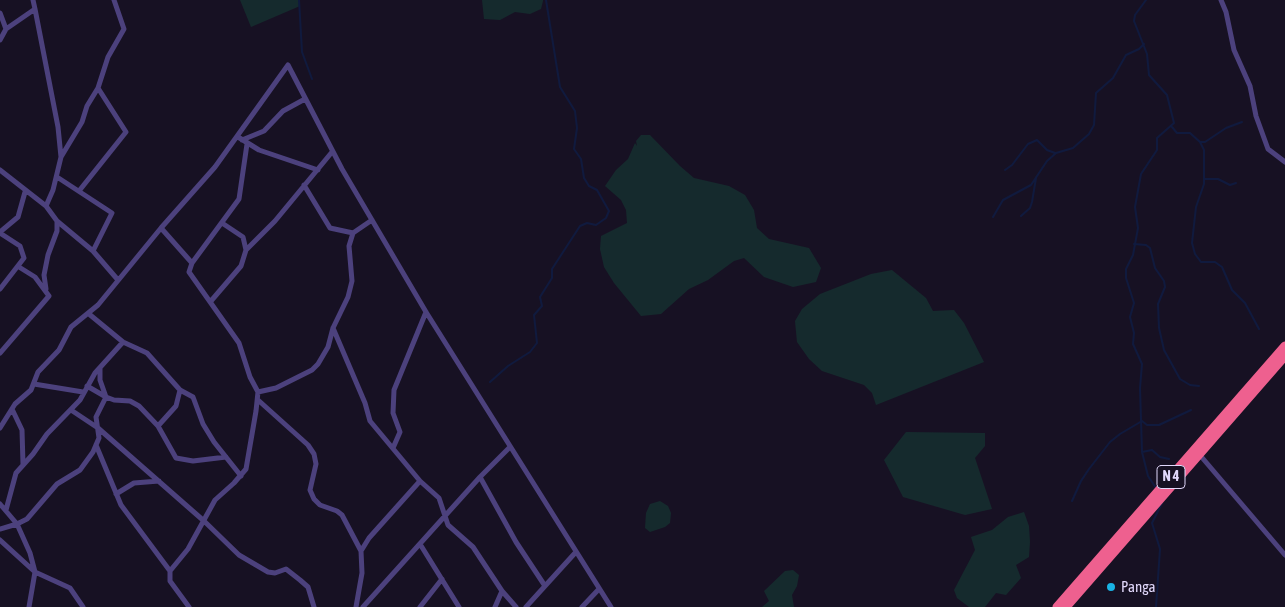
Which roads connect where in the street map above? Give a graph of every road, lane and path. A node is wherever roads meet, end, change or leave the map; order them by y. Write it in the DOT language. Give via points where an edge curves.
graph roads {
  1 [pos="33,0"];
  2 [pos="114,0"];
  3 [pos="1221,0"];
  4 [pos="35,9"];
  5 [pos="0,13"];
  6 [pos="6,29"];
  7 [pos="0,40"];
  8 [pos="98,88"];
  9 [pos="305,99"];
  10 [pos="242,140"];
  11 [pos="332,152"];
  12 [pos="61,157"];
  13 [pos="1285,162"];
  14 [pos="0,170"];
  15 [pos="318,170"];
  16 [pos="57,177"];
  17 [pos="304,186"];
  18 [pos="79,191"];
  19 [pos="25,192"];
  20 [pos="46,206"];
  21 [pos="372,220"];
  22 [pos="57,221"];
  23 [pos="222,223"];
  24 [pos="161,228"];
  25 [pos="0,233"];
  26 [pos="352,233"];
  27 [pos="246,250"];
  28 [pos="92,251"];
  29 [pos="192,262"];
  30 [pos="18,267"];
  31 [pos="118,280"];
  32 [pos="0,289"];
  33 [pos="46,290"];
  34 [pos="211,301"];
  35 [pos="426,312"];
  36 [pos="90,314"];
  37 [pos="333,328"];
  38 [pos="123,342"];
  39 [pos="1285,346"];
  40 [pos="0,353"];
  41 [pos="1285,356"];
  42 [pos="100,368"];
  43 [pos="34,384"];
  44 [pos="87,386"];
  45 [pos="180,390"];
  46 [pos="83,392"];
  47 [pos="258,392"];
  48 [pos="106,397"];
  49 [pos="258,400"];
  50 [pos="12,409"];
  51 [pos="71,410"];
  52 [pos="158,426"];
  53 [pos="0,428"];
  54 [pos="98,428"];
  55 [pos="96,444"];
  56 [pos="510,447"];
  57 [pos="393,448"];
  58 [pos="1199,454"];
  59 [pos="226,457"];
  60 [pos="23,464"];
  61 [pos="242,476"];
  62 [pos="480,477"];
  63 [pos="159,481"];
  64 [pos="420,481"];
  65 [pos="116,494"];
  66 [pos="0,504"];
  67 [pos="6,510"];
  68 [pos="445,517"];
  69 [pos="204,521"];
  70 [pos="17,524"];
  71 [pos="0,529"];
  72 [pos="0,540"];
  73 [pos="420,544"];
  74 [pos="361,551"];
  75 [pos="575,553"];
  76 [pos="1285,555"];
  77 [pos="170,571"];
  78 [pos="35,572"];
  79 [pos="442,579"];
  80 [pos="545,586"];
  81 [pos="599,589"];
  82 [pos="502,591"];
  83 [pos="29,607"];
  84 [pos="83,607"];
  85 [pos="189,607"];
  86 [pos="314,607"];
  87 [pos="356,607"];
  88 [pos="363,607"];
  89 [pos="420,607"];
  90 [pos="459,607"];
  91 [pos="495,607"];
  92 [pos="516,607"];
  93 [pos="526,607"];
  94 [pos="582,607"];
  95 [pos="611,607"];
  96 [pos="1057,607"];
  97 [pos="1066,607"];
  1 -- 4 [label="street"];
  2 -- 8 [label="street" via="124,28 108,57"];
  3 -- 13 [label="street" via="1234,50 1250,86 1268,149"];
  4 -- 6 [label="street"];
  4 -- 12 [label="street"];
  5 -- 6 [label="street"];
  6 -- 7 [label="street"];
  8 -- 12 [label="street"];
  8 -- 18 [label="street" via="126,132"];
  9 -- 10 [label="street" via="283,111 264,131"];
  9 -- 10 [label="street" via="288,65"];
  9 -- 11 [label="street"];
  10 -- 15 [label="street"];
  10 -- 23 [label="street" via="241,195"];
  10 -- 24 [label="street"];
  11 -- 15 [label="street"];
  11 -- 21 [label="street"];
  12 -- 16 [label="street"];
  14 -- 19 [label="street"];
  15 -- 17 [label="street"];
  16 -- 18 [label="street"];
  16 -- 20 [label="street"];
  17 -- 26 [label="street" via="330,228"];
  17 -- 27 [label="street"];
  18 -- 28 [label="street" via="112,213"];
  19 -- 20 [label="street"];
  19 -- 25 [label="street" via="18,217"];
  20 -- 22 [label="street"];
  21 -- 26 [label="street"];
  21 -- 35 [label="street"];
  22 -- 28 [label="street"];
  22 -- 33 [label="street" via="44,275"];
  23 -- 27 [label="street" via="243,237"];
  23 -- 29 [label="street"];
  24 -- 29 [label="street"];
  24 -- 31 [label="street"];
  25 -- 30 [label="street" via="24,252"];
  26 -- 37 [label="street" via="349,246 352,281 344,308"];
  27 -- 34 [label="street" via="241,266"];
  28 -- 31 [label="street"];
  29 -- 34 [label="street" via="189,272"];
  30 -- 32 [label="street"];
  30 -- 33 [label="street" via="36,277"];
  31 -- 36 [label="street"];
  33 -- 40 [label="street" via="48,299"];
  34 -- 47 [label="street" via="240,343 250,378"];
  35 -- 56 [label="street"];
  35 -- 57 [label="street" via="394,390 393,412 400,432"];
  36 -- 38 [label="street"];
  36 -- 43 [label="street" via="71,328 59,350 38,372"];
  37 -- 47 [label="street" via="328,347 312,370 276,388"];
  37 -- 57 [label="street" via="368,417"];
  38 -- 42 [label="street"];
  38 -- 45 [label="street" via="150,356"];
  39 -- 96 [label="highway, N 4"];
  41 -- 58 [label="highway, N 4"];
  42 -- 44 [label="street"];
  42 -- 48 [label="street"];
  43 -- 46 [label="street"];
  43 -- 50 [label="street"];
  44 -- 46 [label="street"];
  44 -- 48 [label="street"];
  45 -- 52 [label="street" via="176,406"];
  45 -- 59 [label="street" via="196,401 203,424"];
  46 -- 51 [label="street"];
  47 -- 49 [label="street"];
  48 -- 52 [label="street" via="139,406"];
  48 -- 54 [label="street" via="96,417"];
  49 -- 61 [label="street" via="248,462"];
  49 -- 74 [label="street" via="311,449 316,464 310,490 314,499 342,515"];
  50 -- 53 [label="street"];
  50 -- 60 [label="street" via="22,430"];
  51 -- 54 [label="street"];
  51 -- 60 [label="street"];
  52 -- 59 [label="street" via="176,458 193,461"];
  54 -- 55 [label="street"];
  54 -- 63 [label="street"];
  55 -- 65 [label="street"];
  55 -- 70 [label="street" via="80,470 57,484 32,514"];
  56 -- 62 [label="street"];
  56 -- 75 [label="street"];
  57 -- 64 [label="street"];
  58 -- 76 [label="street"];
  58 -- 97 [label="highway, N 4"];
  59 -- 61 [label="street"];
  60 -- 67 [label="street" via="12,482"];
  61 -- 69 [label="street" via="215,500"];
  62 -- 68 [label="street"];
  62 -- 80 [label="street"];
  63 -- 65 [label="street" via="134,482"];
  63 -- 69 [label="street"];
  64 -- 68 [label="street" via="439,498"];
  64 -- 74 [label="street"];
  65 -- 77 [label="street" via="128,516"];
  66 -- 67 [label="street"];
  67 -- 70 [label="street"];
  68 -- 73 [label="street"];
  68 -- 82 [label="street" via="473,547"];
  69 -- 77 [label="street" via="188,549"];
  69 -- 86 [label="street" via="247,560 268,572 286,569 308,587"];
  70 -- 71 [label="street"];
  70 -- 78 [label="street"];
  72 -- 78 [label="street"];
  73 -- 79 [label="street"];
  73 -- 88 [label="street"];
  74 -- 87 [label="street" via="362,573"];
  75 -- 80 [label="street"];
  75 -- 81 [label="street"];
  77 -- 85 [label="street" via="170,581"];
  78 -- 83 [label="street"];
  78 -- 84 [label="street" via="70,588"];
  79 -- 89 [label="street"];
  79 -- 90 [label="street"];
  80 -- 93 [label="street"];
  81 -- 94 [label="street"];
  81 -- 95 [label="street"];
  82 -- 91 [label="street"];
  82 -- 92 [label="street"];
}
